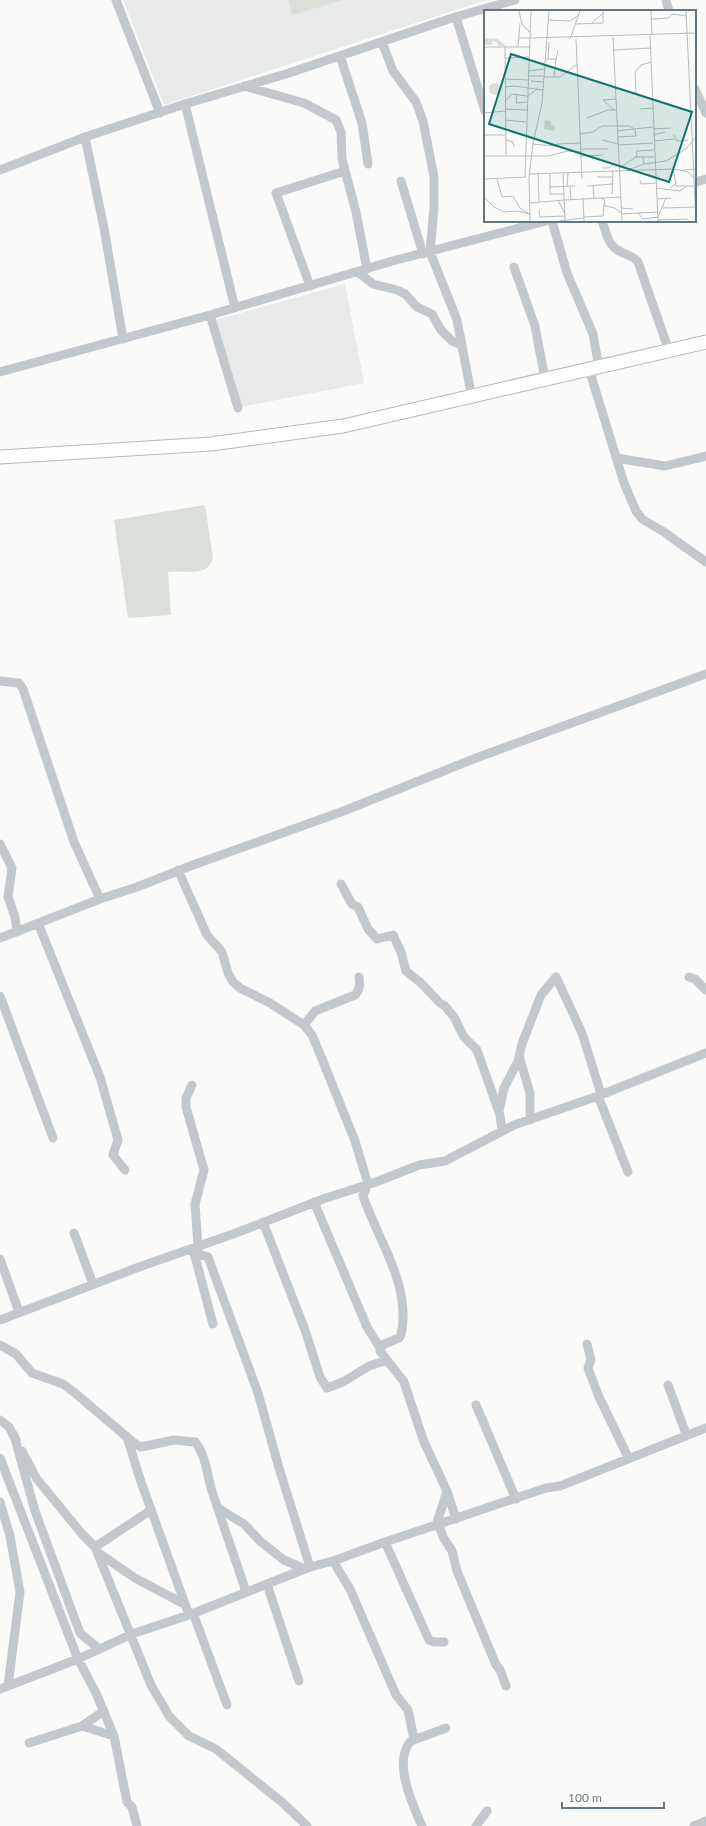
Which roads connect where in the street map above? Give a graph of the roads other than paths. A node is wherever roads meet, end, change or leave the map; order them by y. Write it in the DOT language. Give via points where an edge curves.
graph roads {
  1 [pos="116,0"];
  2 [pos="515,0"];
  3 [pos="666,0"];
  4 [pos="669,10"];
  5 [pos="456,17"];
  6 [pos="382,42"];
  7 [pos="340,56"];
  8 [pos="244,86"];
  9 [pos="696,91"];
  10 [pos="185,104"];
  11 [pos="484,108"];
  12 [pos="160,113"];
  13 [pos="706,113"];
  14 [pos="85,137"];
  15 [pos="368,164"];
  16 [pos="0,170"];
  17 [pos="345,171"];
  18 [pos="706,178"];
  19 [pos="401,181"];
  20 [pos="696,182"];
  21 [pos="537,222"];
  22 [pos="552,222"];
  23 [pos="602,222"];
  24 [pos="518,224"];
  25 [pos="426,253"];
  26 [pos="514,267"];
  27 [pos="367,270"];
  28 [pos="358,272"];
  29 [pos="310,286"];
  30 [pos="235,308"];
  31 [pos="210,315"];
  32 [pos="123,339"];
  33 [pos="706,342"];
  34 [pos="462,345"];
  35 [pos="669,351"];
  36 [pos="594,369"];
  37 [pos="0,372"];
  38 [pos="545,379"];
  39 [pos="472,398"];
  40 [pos="238,408"];
  41 [pos="706,456"];
  42 [pos="0,457"];
  43 [pos="616,458"];
  44 [pos="706,562"];
  45 [pos="706,674"];
  46 [pos="0,681"];
  47 [pos="0,844"];
  48 [pos="178,870"];
  49 [pos="341,884"];
  50 [pos="100,899"];
  51 [pos="38,923"];
  52 [pos="16,932"];
  53 [pos="0,938"];
  54 [pos="359,977"];
  55 [pos="689,977"];
  56 [pos="706,990"];
  57 [pos="0,996"];
  58 [pos="304,1025"];
  59 [pos="706,1053"];
  60 [pos="519,1056"];
  61 [pos="192,1085"];
  62 [pos="600,1095"];
  63 [pos="499,1111"];
  64 [pos="530,1120"];
  65 [pos="502,1130"];
  66 [pos="53,1138"];
  67 [pos="125,1170"];
  68 [pos="628,1172"];
  69 [pos="368,1184"];
  70 [pos="314,1202"];
  71 [pos="263,1222"];
  72 [pos="74,1233"];
  73 [pos="193,1250"];
  74 [pos="0,1259"];
  75 [pos="93,1284"];
  76 [pos="19,1312"];
  77 [pos="0,1320"];
  78 [pos="213,1324"];
  79 [pos="587,1344"];
  80 [pos="0,1345"];
  81 [pos="380,1348"];
  82 [pos="387,1360"];
  83 [pos="668,1385"];
  84 [pos="476,1405"];
  85 [pos="0,1420"];
  86 [pos="706,1428"];
  87 [pos="686,1434"];
  88 [pos="14,1436"];
  89 [pos="127,1437"];
  90 [pos="0,1458"];
  91 [pos="629,1458"];
  92 [pos="447,1491"];
  93 [pos="516,1499"];
  94 [pos="0,1502"];
  95 [pos="218,1508"];
  96 [pos="151,1510"];
  97 [pos="456,1519"];
  98 [pos="437,1525"];
  99 [pos="385,1542"];
  100 [pos="96,1549"];
  101 [pos="333,1561"];
  102 [pos="308,1568"];
  103 [pos="267,1584"];
  104 [pos="246,1592"];
  105 [pos="184,1604"];
  106 [pos="191,1614"];
  107 [pos="132,1634"];
  108 [pos="444,1642"];
  109 [pos="99,1649"];
  110 [pos="78,1659"];
  111 [pos="299,1681"];
  112 [pos="506,1686"];
  113 [pos="4,1688"];
  114 [pos="226,1705"];
  115 [pos="104,1711"];
  116 [pos="82,1726"];
  117 [pos="446,1728"];
  118 [pos="114,1736"];
  119 [pos="414,1739"];
  120 [pos="29,1743"];
  121 [pos="487,1811"];
  122 [pos="706,1821"];
  123 [pos="137,1826"];
  124 [pos="307,1826"];
  125 [pos="422,1826"];
  126 [pos="476,1826"];
  127 [pos="694,1826"];
  1 -- 12 [label="street"];
  2 -- 5 [label="street"];
  3 -- 4 [label="street"];
  5 -- 6 [label="street"];
  5 -- 11 [label="street"];
  6 -- 7 [label="street"];
  6 -- 25 [label="street" via="393,71 416,102 423,121 434,177 434,208"];
  7 -- 8 [label="street"];
  7 -- 15 [label="street" via="362,123"];
  8 -- 10 [label="street"];
  8 -- 17 [label="street" via="304,103 336,120 341,132"];
  9 -- 13 [label="street"];
  10 -- 12 [label="street"];
  10 -- 30 [label="street"];
  12 -- 14 [label="street"];
  14 -- 16 [label="street"];
  14 -- 32 [label="street"];
  17 -- 27 [label="street"];
  17 -- 29 [label="street" via="276,193"];
  18 -- 20 [label="street"];
  19 -- 25 [label="street"];
  21 -- 24 [label="street"];
  22 -- 36 [label="street" via="567,273 593,334"];
  23 -- 35 [label="street" via="612,247 633,256 638,262"];
  24 -- 25 [label="street"];
  25 -- 27 [label="street"];
  25 -- 34 [label="street" via="457,320"];
  26 -- 38 [label="street" via="535,326"];
  27 -- 28 [label="street"];
  28 -- 29 [label="street"];
  28 -- 34 [label="street" via="373,284 405,294 417,307 432,314 441,330 452,341"];
  29 -- 30 [label="street"];
  30 -- 31 [label="street"];
  31 -- 32 [label="street"];
  31 -- 40 [label="street"];
  32 -- 37 [label="street"];
  33 -- 35 [label="highway"];
  34 -- 39 [label="street"];
  35 -- 36 [label="highway"];
  36 -- 38 [label="highway"];
  36 -- 43 [label="street"];
  38 -- 39 [label="highway"];
  39 -- 42 [label="highway" via="343,426 272,437 211,444"];
  41 -- 43 [label="street" via="665,466"];
  43 -- 44 [label="street" via="624,483 642,519"];
  45 -- 48 [label="street" via="476,758 341,812"];
  46 -- 50 [label="street" via="19,683 23,689 74,842"];
  47 -- 52 [label="street" via="12,868 8,897 16,917"];
  48 -- 50 [label="street"];
  48 -- 58 [label="street" via="207,935 222,952 233,982 270,1002"];
  49 -- 63 [label="street" via="377,939 393,935 406,971 454,1017 464,1037 477,1050"];
  50 -- 51 [label="street"];
  51 -- 52 [label="street"];
  51 -- 67 [label="street" via="100,1077 118,1140 113,1155"];
  52 -- 53 [label="street"];
  54 -- 58 [label="street" via="360,986 355,995 315,1011"];
  55 -- 56 [label="street" via="695,979"];
  57 -- 66 [label="street"];
  58 -- 69 [label="street" via="318,1049 355,1142"];
  59 -- 62 [label="street"];
  60 -- 62 [label="street" via="541,995 556,977 582,1034"];
  60 -- 63 [label="street" via="504,1088"];
  60 -- 64 [label="street" via="530,1093"];
  61 -- 73 [label="street" via="186,1098 186,1107 204,1170 195,1204"];
  62 -- 64 [label="street"];
  62 -- 68 [label="street"];
  63 -- 65 [label="street"];
  64 -- 65 [label="street"];
  65 -- 69 [label="street" via="445,1161 419,1165"];
  69 -- 70 [label="street"];
  69 -- 81 [label="street" via="363,1196 390,1259 404,1313 399,1338 384,1343"];
  70 -- 71 [label="street"];
  70 -- 81 [label="street" via="366,1327"];
  71 -- 73 [label="street"];
  71 -- 82 [label="street" via="305,1330 317,1370 326,1388 343,1382 369,1366"];
  72 -- 75 [label="street"];
  73 -- 75 [label="street"];
  73 -- 78 [label="street"];
  73 -- 102 [label="street" via="208,1257 221,1289 258,1393"];
  74 -- 76 [label="street"];
  75 -- 76 [label="street"];
  76 -- 77 [label="street"];
  79 -- 91 [label="street" via="592,1360 588,1368 594,1388"];
  80 -- 89 [label="street" via="16,1354 32,1373 63,1384"];
  81 -- 82 [label="street"];
  82 -- 92 [label="street" via="404,1382 424,1442"];
  83 -- 87 [label="street"];
  84 -- 93 [label="street"];
  85 -- 88 [label="street" via="9,1427"];
  86 -- 87 [label="street"];
  87 -- 91 [label="street"];
  88 -- 100 [label="street" via="37,1479"];
  88 -- 109 [label="street" via="35,1511 80,1633"];
  89 -- 95 [label="street" via="142,1447 174,1440 195,1442 200,1448"];
  89 -- 96 [label="street"];
  90 -- 110 [label="street"];
  91 -- 93 [label="street" via="560,1486 546,1488"];
  92 -- 97 [label="street"];
  92 -- 98 [label="street"];
  93 -- 97 [label="street"];
  94 -- 113 [label="street" via="10,1536 20,1592"];
  95 -- 102 [label="street" via="244,1524 261,1542 284,1560"];
  95 -- 104 [label="street"];
  96 -- 100 [label="street"];
  96 -- 105 [label="street"];
  97 -- 98 [label="street"];
  98 -- 99 [label="street"];
  98 -- 112 [label="street" via="452,1551 457,1571"];
  99 -- 101 [label="street"];
  99 -- 108 [label="street" via="429,1640"];
  100 -- 105 [label="street" via="135,1578"];
  100 -- 107 [label="street"];
  101 -- 102 [label="street"];
  101 -- 119 [label="street" via="350,1589 396,1695 408,1710"];
  102 -- 103 [label="street"];
  103 -- 104 [label="street"];
  103 -- 111 [label="street"];
  104 -- 106 [label="street"];
  105 -- 106 [label="street"];
  106 -- 107 [label="street"];
  106 -- 114 [label="street"];
  107 -- 109 [label="street"];
  107 -- 124 [label="street" via="151,1685 169,1716 189,1736 216,1749 283,1803"];
  109 -- 110 [label="street"];
  110 -- 113 [label="street"];
  110 -- 115 [label="street"];
  115 -- 116 [label="street"];
  115 -- 118 [label="street"];
  116 -- 118 [label="street"];
  116 -- 120 [label="street"];
  117 -- 119 [label="street"];
  118 -- 123 [label="street" via="127,1802 132,1807"];
  119 -- 125 [label="street" via="408,1743 405,1752 404,1778"];
  121 -- 126 [label="street"];
  122 -- 127 [label="street"];
}
